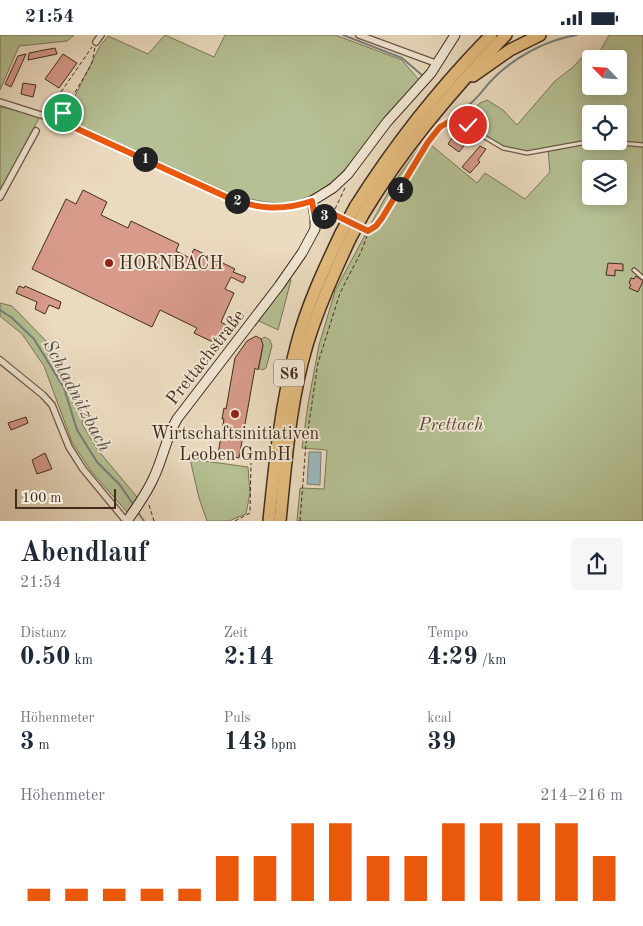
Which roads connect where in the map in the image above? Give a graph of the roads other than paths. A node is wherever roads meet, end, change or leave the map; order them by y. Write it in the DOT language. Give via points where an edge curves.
graph roads {
  1 [pos="101,35"];
  2 [pos="358,35"];
  3 [pos="454,35"];
  4 [pos="487,35"];
  5 [pos="491,35"];
  6 [pos="506,35"];
  7 [pos="540,35"];
  8 [pos="526,39"];
  9 [pos="95,43"];
  10 [pos="479,48"];
  11 [pos="438,64"];
  12 [pos="462,81"];
  13 [pos="0,102"];
  14 [pos="36,131"];
  15 [pos="582,143"];
  16 [pos="627,144"];
  17 [pos="643,145"];
  18 [pos="0,197"];
  19 [pos="312,201"];
  20 [pos="359,210"];
  21 [pos="315,218"];
  22 [pos="345,236"];
  23 [pos="634,270"];
  24 [pos="643,278"];
  25 [pos="0,360"];
  26 [pos="128,519"];
  27 [pos="269,521"];
  28 [pos="280,521"];
  1 -- 9 [label="street"];
  2 -- 11 [label="street"];
  3 -- 11 [label="street"];
  4 -- 10 [label="highway"];
  5 -- 10 [label="highway, S6"];
  6 -- 12 [label="highway, S6"];
  7 -- 8 [label="highway"];
  8 -- 12 [label="highway"];
  10 -- 20 [label="highway, S6" via="398,142"];
  11 -- 19 [label="street" via="387,122 348,174"];
  12 -- 20 [label="highway, S6"];
  13 -- 19 [label="street" via="60,121 250,206 282,208"];
  14 -- 18 [label="street"];
  15 -- 21 [label="lane" via="527,153 503,148 468,125 452,120 440,127 428,142 376,226 368,231 333,214"];
  16 -- 17 [label="lane"];
  19 -- 21 [label="street, Prettachstraße"];
  20 -- 22 [label="highway, S6, bridge"];
  21 -- 26 [label="street, Prettachstraße" via="315,229 292,270 177,419 165,441 155,475"];
  22 -- 27 [label="highway, S6" via="316,287 297,342 285,392"];
  22 -- 28 [label="highway, S6" via="307,345 295,395"];
  23 -- 24 [label="lane"];
  25 -- 26 [label="street" via="52,405 69,447 83,469"];
}
